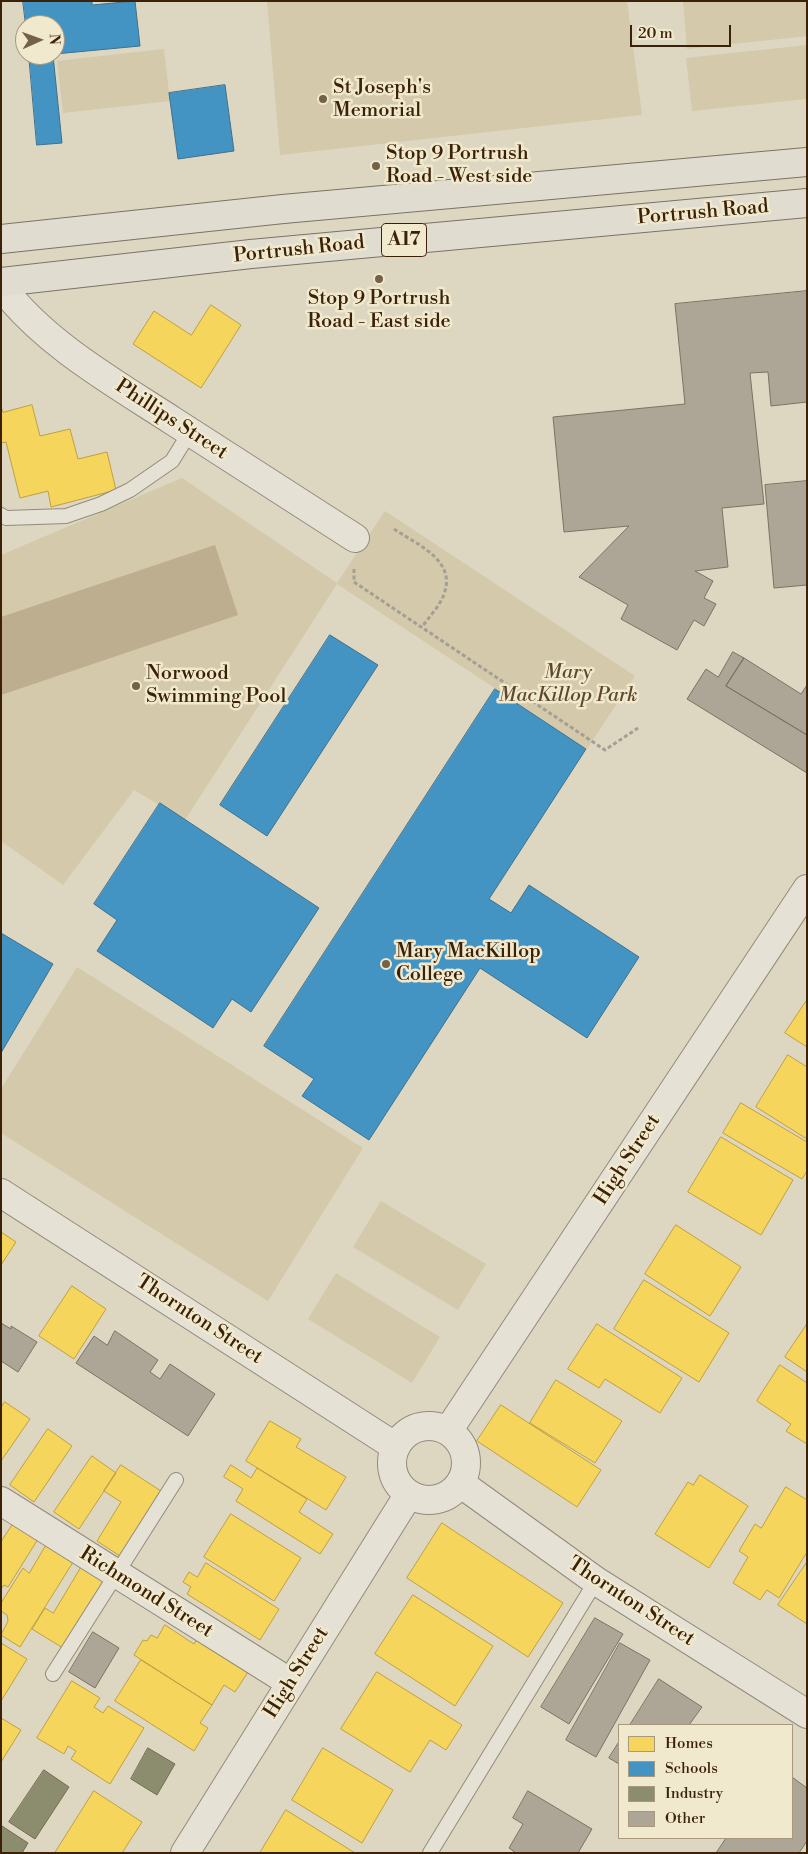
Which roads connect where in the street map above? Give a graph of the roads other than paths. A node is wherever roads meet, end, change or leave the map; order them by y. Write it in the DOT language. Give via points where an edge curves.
graph roads {
  1 [pos="807,162"];
  2 [pos="807,203"];
  3 [pos="1,239"];
  4 [pos="1,282"];
  5 [pos="1,286"];
  6 [pos="190,432"];
  7 [pos="1,515"];
  8 [pos="354,538"];
  9 [pos="807,889"];
  10 [pos="1,1193"];
  11 [pos="448,1431"];
  12 [pos="396,1447"];
  13 [pos="176,1480"];
  14 [pos="460,1483"];
  15 [pos="409,1494"];
  16 [pos="1,1501"];
  17 [pos="116,1574"];
  18 [pos="596,1581"];
  19 [pos="53,1674"];
  20 [pos="291,1683"];
  21 [pos="807,1714"];
  22 [pos="185,1853"];
  23 [pos="430,1853"];
  1 -- 3 [label="highway, Portrush Road / A17" via="283,209"];
  2 -- 4 [label="highway, Portrush Road / A17" via="260,253"];
  5 -- 6 [label="street, Phillips Street" via="41,329 103,376"];
  6 -- 7 [label="lane" via="172,461 130,490 101,504 66,516 6,518"];
  6 -- 8 [label="street, Phillips Street"];
  9 -- 11 [label="street, High Street"];
  10 -- 12 [label="street, Thornton Street"];
  11 -- 12 [label="street" via="425,1426 403,1437"];
  11 -- 14 [label="street" via="458,1439 465,1455 465,1472"];
  12 -- 15 [label="street" via="393,1468 401,1487"];
  13 -- 17 [label="lane"];
  14 -- 15 [label="street" via="443,1498 420,1499"];
  14 -- 18 [label="street, Thornton Street"];
  15 -- 20 [label="street, High Street"];
  16 -- 17 [label="street, Richmond Street"];
  17 -- 19 [label="lane"];
  17 -- 20 [label="street, Richmond Street"];
  18 -- 21 [label="street, Thornton Street"];
  18 -- 23 [label="lane"];
  20 -- 22 [label="street, High Street"];
}
